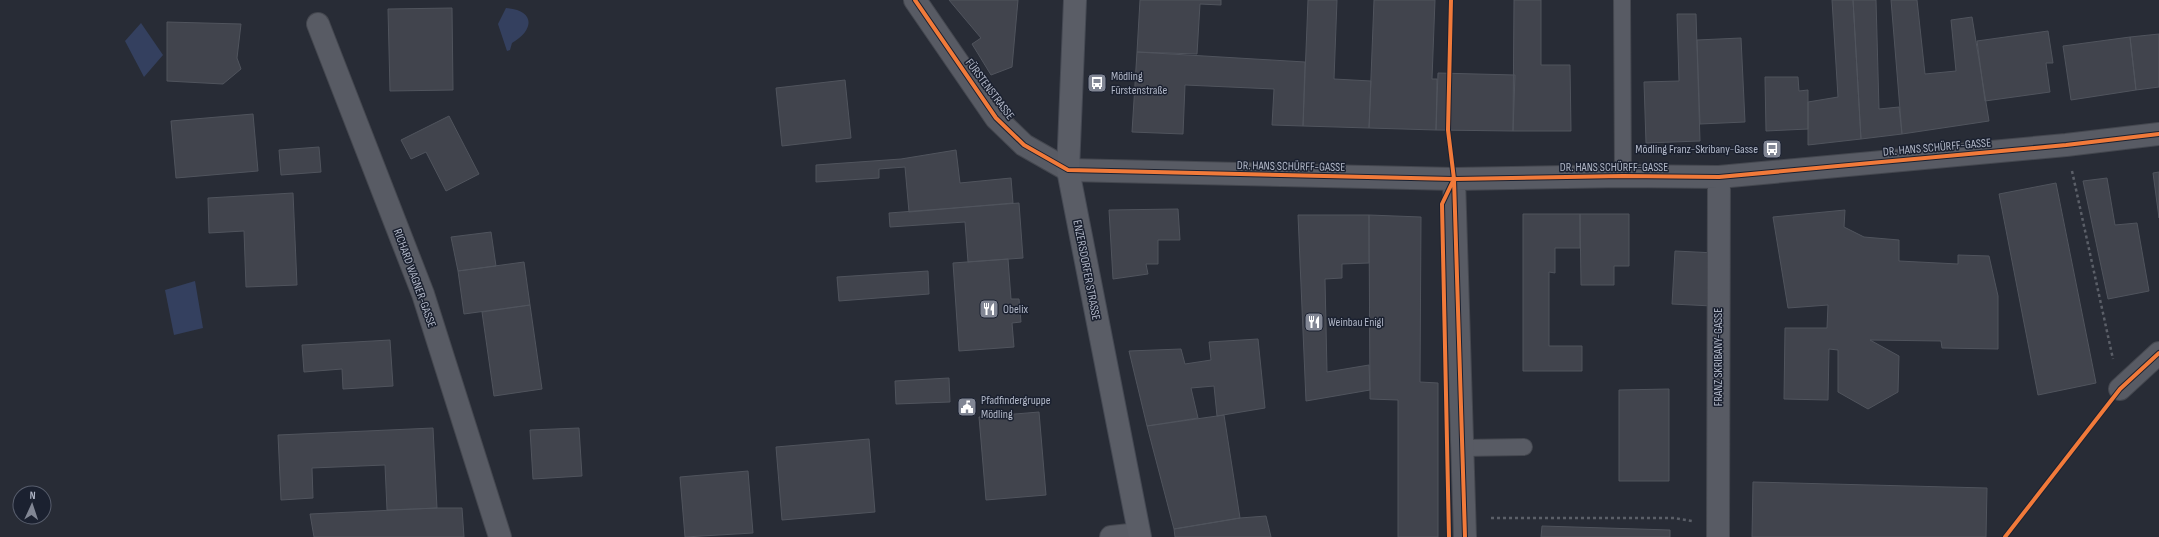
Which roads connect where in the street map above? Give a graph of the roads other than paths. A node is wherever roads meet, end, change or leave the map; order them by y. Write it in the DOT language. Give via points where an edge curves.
graph roads {
  1 [pos="915,0"];
  2 [pos="1075,0"];
  3 [pos="1622,0"];
  4 [pos="318,24"];
  5 [pos="2159,134"];
  6 [pos="1068,170"];
  7 [pos="1622,176"];
  8 [pos="1719,177"];
  9 [pos="1454,179"];
  10 [pos="2159,353"];
  11 [pos="2120,389"];
  12 [pos="1463,448"];
  13 [pos="1524,448"];
  14 [pos="1464,527"];
  15 [pos="1717,531"];
  16 [pos="1139,536"];
  17 [pos="500,537"];
  18 [pos="1111,537"];
  1 -- 6 [label="street, FÜRSTENSTRASSE" via="996,118 1024,145"];
  2 -- 6 [label="main road, ENZERSDORFER STRASSE"];
  3 -- 7 [label="lane"];
  4 -- 17 [label="street, RICHARD WAGNER-GASSE" via="423,294"];
  5 -- 8 [label="street, DR. HANS SCHÜRFF-GASSE"];
  6 -- 9 [label="street, DR. HANS SCHÜRFF-GASSE"];
  6 -- 16 [label="main road, ENZERSDORFER STRASSE"];
  7 -- 8 [label="street, DR. HANS SCHÜRFF-GASSE"];
  7 -- 9 [label="street, DR. HANS SCHÜRFF-GASSE"];
  8 -- 15 [label="street, FRANZ SKRIBANY-GASSE"];
  9 -- 12 [label="street"];
  10 -- 11 [label="street"];
  12 -- 13 [label="lane"];
  12 -- 14 [label="street"];
  16 -- 18 [label="street"];
}
